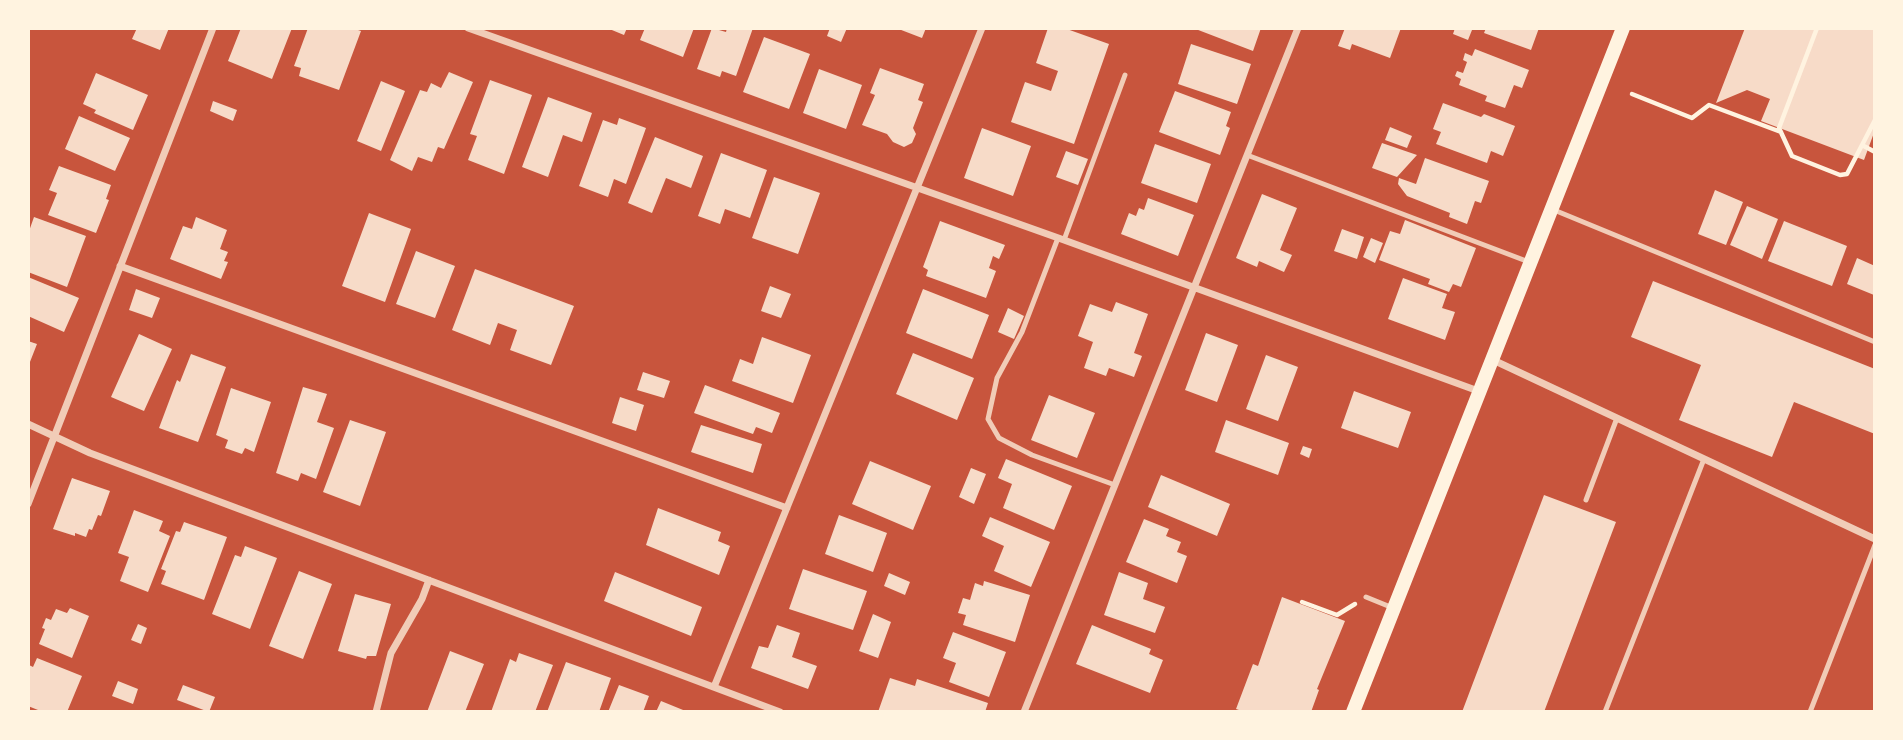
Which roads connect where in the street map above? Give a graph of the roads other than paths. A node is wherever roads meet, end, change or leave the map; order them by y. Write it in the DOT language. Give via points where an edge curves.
graph roads {
  1 [pos="213,28"];
  2 [pos="468,28"];
  3 [pos="982,28"];
  4 [pos="1298,28"];
  5 [pos="1623,28"];
  6 [pos="1125,75"];
  7 [pos="1247,155"];
  8 [pos="917,188"];
  9 [pos="1552,210"];
  10 [pos="1061,239"];
  11 [pos="1531,263"];
  12 [pos="120,267"];
  13 [pos="1194,287"];
  14 [pos="1875,342"];
  15 [pos="1493,360"];
  16 [pos="1481,392"];
  17 [pos="1617,418"];
  18 [pos="28,424"];
  19 [pos="54,436"];
  20 [pos="1704,458"];
  21 [pos="1115,485"];
  22 [pos="1586,500"];
  23 [pos="28,504"];
  24 [pos="787,508"];
  25 [pos="1875,539"];
  26 [pos="1875,545"];
  27 [pos="429,580"];
  28 [pos="1366,597"];
  29 [pos="1394,608"];
  30 [pos="714,687"];
  31 [pos="376,712"];
  32 [pos="780,712"];
  33 [pos="1024,712"];
  34 [pos="1353,712"];
  35 [pos="1605,712"];
  36 [pos="1810,712"];
  1 -- 12 [label="street"];
  2 -- 8 [label="street"];
  3 -- 8 [label="street"];
  4 -- 7 [label="street"];
  5 -- 9 [label="main road"];
  6 -- 10 [label="lane"];
  7 -- 11 [label="lane"];
  7 -- 13 [label="street"];
  8 -- 10 [label="street"];
  8 -- 24 [label="street"];
  9 -- 11 [label="main road"];
  9 -- 14 [label="lane"];
  10 -- 13 [label="street"];
  10 -- 21 [label="lane" via="997,378 988,419 999,438 1031,455"];
  11 -- 15 [label="main road"];
  12 -- 19 [label="street"];
  12 -- 24 [label="street"];
  13 -- 16 [label="street"];
  13 -- 21 [label="street"];
  15 -- 16 [label="main road"];
  15 -- 17 [label="street"];
  16 -- 29 [label="main road"];
  17 -- 20 [label="street"];
  17 -- 22 [label="lane"];
  18 -- 19 [label="street"];
  19 -- 23 [label="street"];
  19 -- 27 [label="street"];
  20 -- 25 [label="street"];
  20 -- 35 [label="lane"];
  21 -- 33 [label="street"];
  24 -- 30 [label="street"];
  26 -- 36 [label="lane"];
  27 -- 30 [label="street"];
  27 -- 31 [label="street" via="391,653"];
  28 -- 29 [label="lane"];
  29 -- 34 [label="main road"];
  30 -- 32 [label="street"];
}
